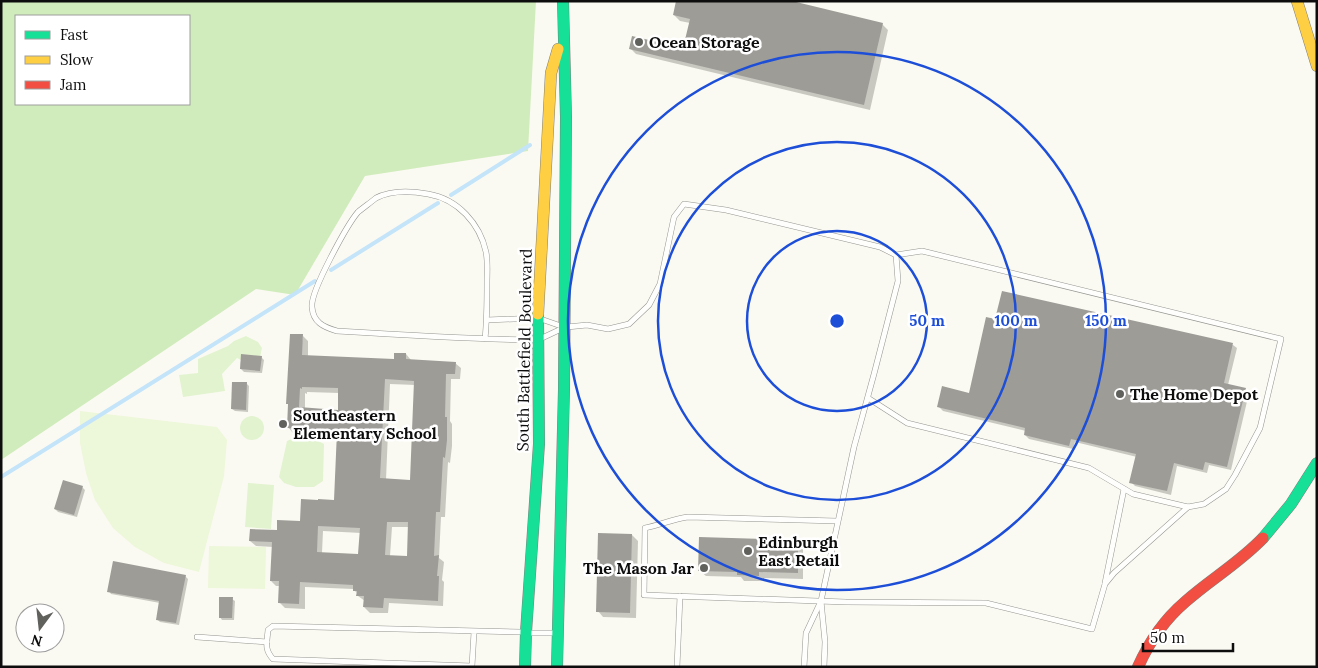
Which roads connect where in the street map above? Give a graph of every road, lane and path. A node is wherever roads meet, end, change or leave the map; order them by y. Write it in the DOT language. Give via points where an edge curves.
graph roads {
  1 [pos="563,1"];
  2 [pos="1297,1"];
  3 [pos="563,36"];
  4 [pos="1317,66"];
  5 [pos="896,255"];
  6 [pos="538,318"];
  7 [pos="487,320"];
  8 [pos="564,327"];
  9 [pos="485,339"];
  10 [pos="538,340"];
  11 [pos="868,398"];
  12 [pos="1317,463"];
  13 [pos="1124,489"];
  14 [pos="1188,508"];
  15 [pos="837,521"];
  16 [pos="1105,584"];
  17 [pos="680,596"];
  18 [pos="821,601"];
  19 [pos="474,632"];
  20 [pos="526,632"];
  21 [pos="558,634"];
  22 [pos="197,637"];
  23 [pos="267,642"];
  24 [pos="525,667"];
  25 [pos="557,667"];
  26 [pos="678,667"];
  27 [pos="804,667"];
  28 [pos="824,667"];
  29 [pos="1138,667"];
  1 -- 3 [label="highway, South Battlefield Boulevard"];
  2 -- 4 [label="highway"];
  3 -- 6 [label="highway, South Battlefield Boulevard" via="551,73"];
  3 -- 8 [label="highway, South Battlefield Boulevard" via="566,117"];
  5 -- 8 [label="lane" via="880,247 735,212 684,204 674,217 660,284 649,305 629,324 608,330 587,325"];
  5 -- 11 [label="lane" via="898,281"];
  5 -- 14 [label="lane" via="922,251 1281,339 1260,428 1235,475 1226,489 1204,504"];
  6 -- 7 [label="lane"];
  6 -- 8 [label="lane"];
  6 -- 10 [label="highway, South Battlefield Boulevard"];
  7 -- 9 [label="lane"];
  7 -- 9 [label="lane" via="486,254 481,237 462,209 433,194 418,192 399,192 377,198 359,212 342,236 314,293 311,306 315,319 325,328 337,331"];
  8 -- 10 [label="lane"];
  8 -- 21 [label="highway, South Battlefield Boulevard"];
  9 -- 10 [label="lane"];
  10 -- 20 [label="highway, South Battlefield Boulevard" via="539,444"];
  11 -- 13 [label="lane" via="907,423 1088,468"];
  11 -- 15 [label="lane"];
  12 -- 29 [label="highway" via="1294,501 1260,541 1167,618"];
  13 -- 14 [label="lane"];
  13 -- 16 [label="lane"];
  14 -- 16 [label="lane"];
  15 -- 17 [label="lane" via="688,517 645,528 644,595"];
  15 -- 18 [label="lane"];
  16 -- 18 [label="lane" via="1092,629 986,603"];
  17 -- 18 [label="lane"];
  17 -- 26 [label="lane"];
  18 -- 27 [label="lane" via="806,633"];
  18 -- 28 [label="lane"];
  19 -- 20 [label="lane"];
  19 -- 23 [label="lane" via="273,626 268,630"];
  19 -- 23 [label="lane" via="472,666 273,660 268,653"];
  20 -- 21 [label="lane"];
  20 -- 24 [label="highway, South Battlefield Boulevard"];
  21 -- 25 [label="highway, South Battlefield Boulevard"];
  22 -- 23 [label="lane"];
}
